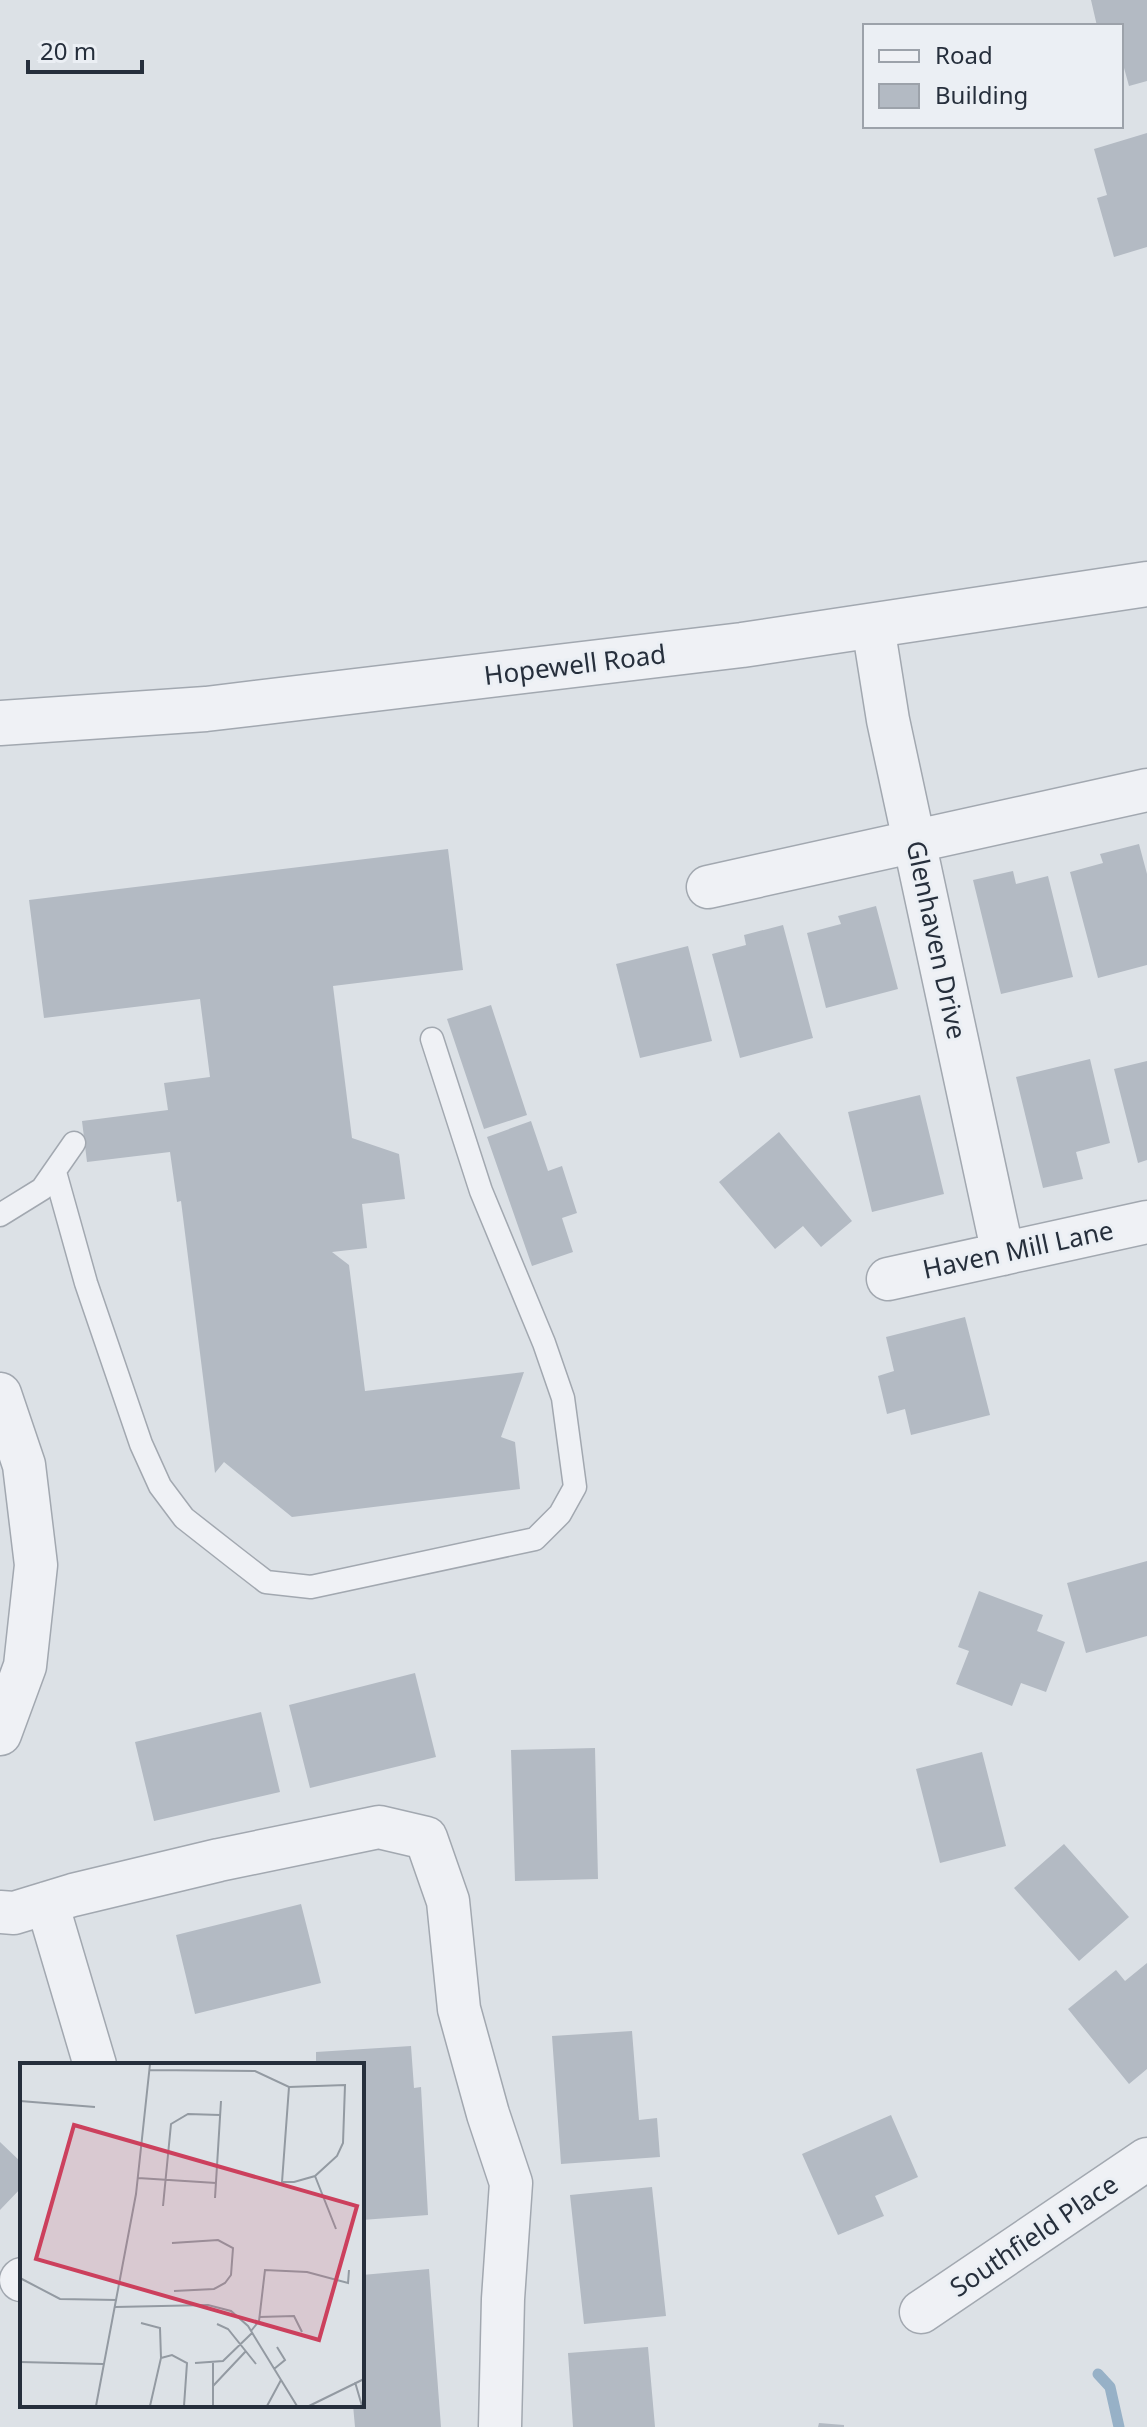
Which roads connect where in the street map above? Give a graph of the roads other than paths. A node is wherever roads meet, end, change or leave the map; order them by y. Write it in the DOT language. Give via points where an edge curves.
graph roads {
  1 [pos="1147,584"];
  2 [pos="873,626"];
  3 [pos="0,723"];
  4 [pos="1147,790"];
  5 [pos="914,840"];
  6 [pos="708,887"];
  7 [pos="432,1039"];
  8 [pos="74,1143"];
  9 [pos="55,1172"];
  10 [pos="0,1215"];
  11 [pos="1147,1222"];
  12 [pos="1003,1254"];
  13 [pos="888,1279"];
  14 [pos="0,1394"];
  15 [pos="0,1734"];
  16 [pos="47,1903"];
  17 [pos="0,1912"];
  18 [pos="94,2063"];
  19 [pos="1147,2159"];
  20 [pos="921,2312"];
  21 [pos="500,2427"];
  1 -- 2 [label="street, Hopewell Road"];
  2 -- 3 [label="street, Hopewell Road" via="206,709"];
  2 -- 5 [label="street, Glenhaven Drive"];
  4 -- 5 [label="street"];
  5 -- 6 [label="street"];
  5 -- 12 [label="street, Glenhaven Drive"];
  7 -- 9 [label="lane" via="481,1191 563,1398 575,1487 560,1514 535,1539 311,1587 266,1582 255,1574 184,1518 160,1486 86,1283"];
  8 -- 9 [label="lane"];
  9 -- 10 [label="lane" via="42,1189"];
  11 -- 12 [label="street, Haven Mill Lane"];
  12 -- 13 [label="street, Haven Mill Lane"];
  14 -- 15 [label="street" via="24,1465 36,1565 25,1666"];
  16 -- 17 [label="street"];
  16 -- 18 [label="street"];
  16 -- 21 [label="street" via="379,1827 426,1838 448,1901 459,2009 511,2183"];
  19 -- 20 [label="street, Southfield Place"];
}
